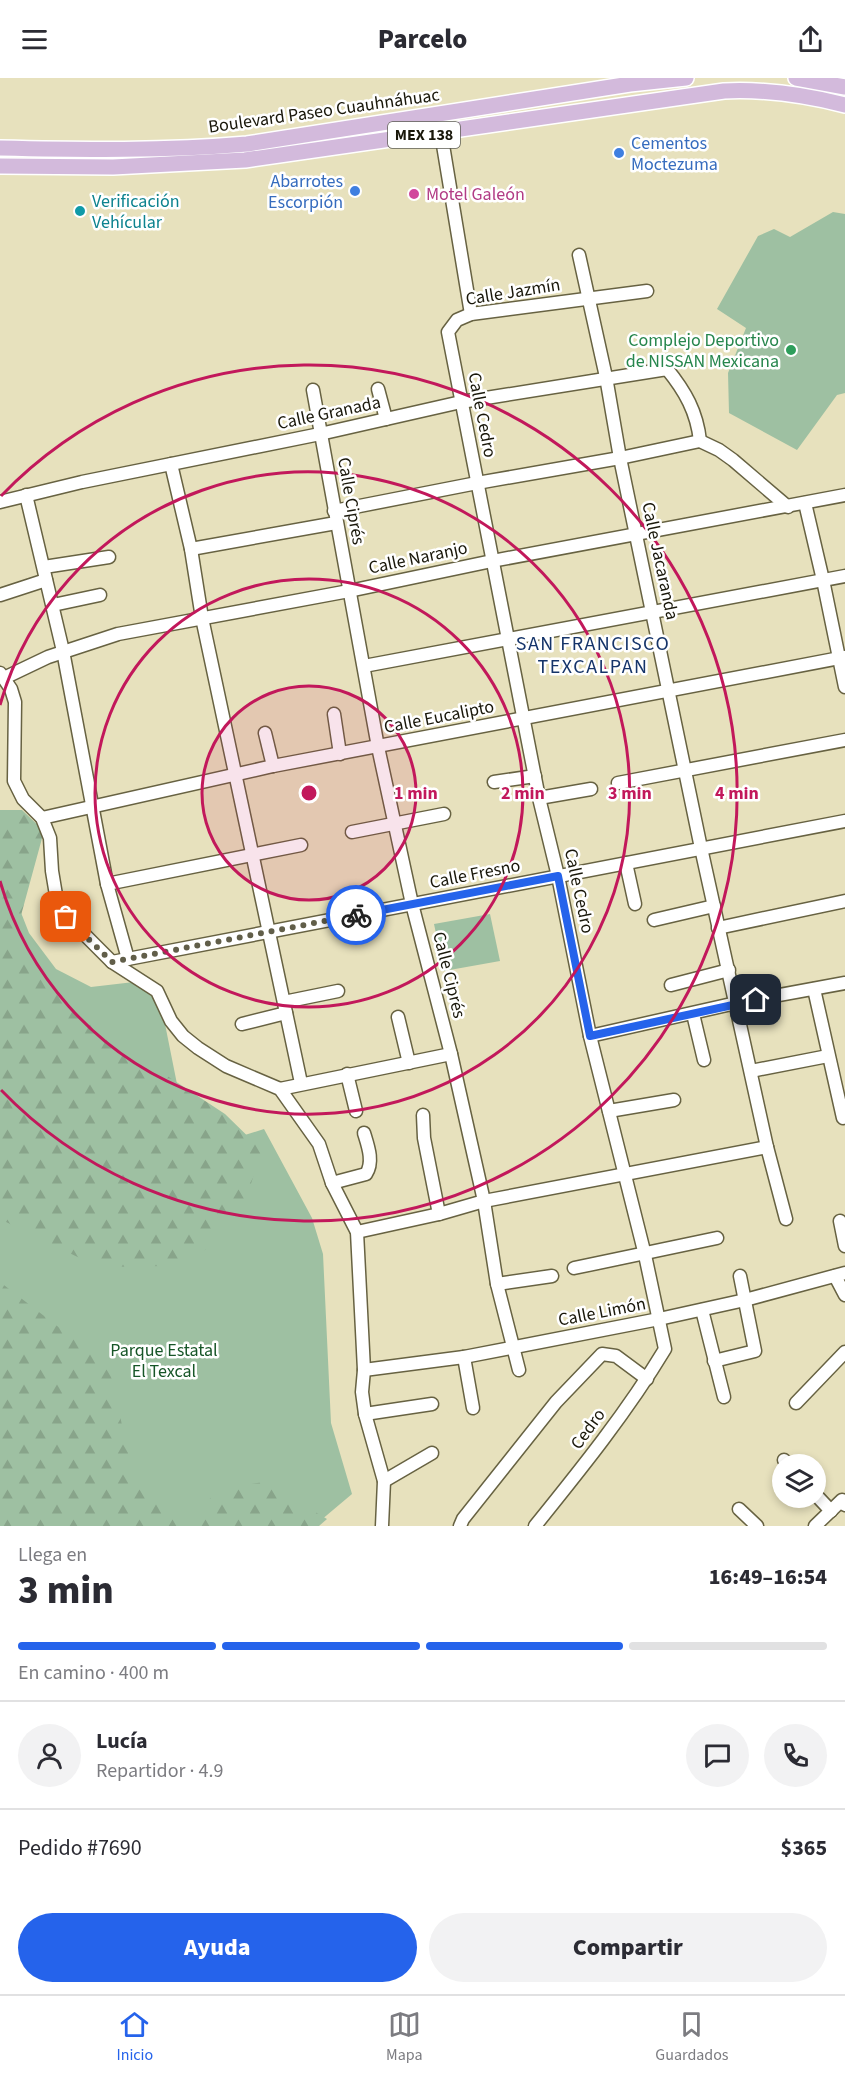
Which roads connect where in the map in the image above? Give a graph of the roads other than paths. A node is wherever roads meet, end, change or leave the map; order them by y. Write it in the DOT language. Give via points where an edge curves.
graph roads {
  1 [pos="686,78"];
  2 [pos="796,78"];
  3 [pos="666,79"];
  4 [pos="649,80"];
  5 [pos="630,81"];
  6 [pos="844,84"];
  7 [pos="651,100"];
  8 [pos="635,103"];
  9 [pos="845,105"];
  10 [pos="438,115"];
  11 [pos="441,133"];
  12 [pos="0,148"];
  13 [pos="0,166"];
  14 [pos="579,255"];
  15 [pos="647,291"];
  16 [pos="588,298"];
  17 [pos="471,314"];
  18 [pos="448,332"];
  19 [pos="606,377"];
  20 [pos="378,389"];
  21 [pos="313,390"];
  22 [pos="461,402"];
  23 [pos="386,419"];
  24 [pos="320,434"];
  25 [pos="700,441"];
  26 [pos="620,458"];
  27 [pos="171,464"];
  28 [pos="477,483"];
  29 [pos="26,495"];
  30 [pos="845,495"];
  31 [pos="0,502"];
  32 [pos="805,503"];
  33 [pos="788,507"];
  34 [pos="335,517"];
  35 [pos="637,534"];
  36 [pos="191,549"];
  37 [pos="109,556"];
  38 [pos="492,561"];
  39 [pos="45,573"];
  40 [pos="845,576"];
  41 [pos="824,580"];
  42 [pos="349,591"];
  43 [pos="0,595"];
  44 [pos="100,595"];
  45 [pos="52,605"];
  46 [pos="652,612"];
  47 [pos="202,618"];
  48 [pos="508,640"];
  49 [pos="63,651"];
  50 [pos="842,658"];
  51 [pos="364,666"];
  52 [pos="2,676"];
  53 [pos="845,687"];
  54 [pos="667,691"];
  55 [pos="333,714"];
  56 [pos="522,719"];
  57 [pos="266,733"];
  58 [pos="845,740"];
  59 [pos="378,747"];
  60 [pos="340,754"];
  61 [pos="273,766"];
  62 [pos="685,771"];
  63 [pos="236,774"];
  64 [pos="536,776"];
  65 [pos="494,782"];
  66 [pos="618,783"];
  67 [pos="591,789"];
  68 [pos="539,798"];
  69 [pos="93,806"];
  70 [pos="444,814"];
  71 [pos="42,818"];
  72 [pos="845,821"];
  73 [pos="395,824"];
  74 [pos="352,832"];
  75 [pos="301,845"];
  76 [pos="701,848"];
  77 [pos="253,854"];
  78 [pos="626,863"];
  79 [pos="558,876"];
  80 [pos="106,884"];
  81 [pos="845,901"];
  82 [pos="412,904"];
  83 [pos="634,904"];
  84 [pos="714,906"];
  85 [pos="654,920"];
  86 [pos="718,928"];
  87 [pos="270,933"];
  88 [pos="128,958"];
  89 [pos="112,962"];
  90 [pos="729,970"];
  91 [pos="845,983"];
  92 [pos="671,985"];
  93 [pos="814,989"];
  94 [pos="338,991"];
  95 [pos="736,1003"];
  96 [pos="285,1008"];
  97 [pos="693,1014"];
  98 [pos="398,1017"];
  99 [pos="242,1024"];
  100 [pos="590,1036"];
  101 [pos="451,1054"];
  102 [pos="828,1056"];
  103 [pos="704,1060"];
  104 [pos="409,1063"];
  105 [pos="751,1071"];
  106 [pos="347,1074"];
  107 [pos="301,1083"];
  108 [pos="280,1089"];
  109 [pos="674,1100"];
  110 [pos="356,1111"];
  111 [pos="609,1111"];
  112 [pos="423,1115"];
  113 [pos="843,1118"];
  114 [pos="364,1133"];
  115 [pos="767,1147"];
  116 [pos="626,1175"];
  117 [pos="332,1184"];
  118 [pos="484,1201"];
  119 [pos="439,1214"];
  120 [pos="786,1220"];
  121 [pos="840,1221"];
  122 [pos="357,1232"];
  123 [pos="717,1238"];
  124 [pos="845,1246"];
  125 [pos="645,1255"];
  126 [pos="574,1268"];
  127 [pos="840,1274"];
  128 [pos="552,1276"];
  129 [pos="740,1276"];
  130 [pos="497,1284"];
  131 [pos="845,1295"];
  132 [pos="745,1300"];
  133 [pos="702,1310"];
  134 [pos="659,1319"];
  135 [pos="513,1348"];
  136 [pos="665,1349"];
  137 [pos="845,1352"];
  138 [pos="464,1357"];
  139 [pos="714,1361"];
  140 [pos="364,1370"];
  141 [pos="519,1370"];
  142 [pos="647,1378"];
  143 [pos="724,1397"];
  144 [pos="796,1403"];
  145 [pos="432,1404"];
  146 [pos="474,1408"];
  147 [pos="365,1414"];
  148 [pos="432,1453"];
  149 [pos="384,1481"];
  150 [pos="843,1502"];
  151 [pos="826,1506"];
  152 [pos="739,1509"];
  153 [pos="831,1511"];
  154 [pos="381,1525"];
  155 [pos="460,1526"];
  156 [pos="535,1526"];
  157 [pos="757,1526"];
  158 [pos="815,1526"];
  1 -- 3 [label="main road, Boulevard Paseo Cuauhnáhuac / MEX 138"];
  2 -- 6 [label="main road"];
  3 -- 4 [label="main road, Boulevard Paseo Cuauhnáhuac / MEX 138"];
  4 -- 5 [label="main road, Boulevard Paseo Cuauhnáhuac / MEX 138"];
  4 -- 7 [label="street"];
  5 -- 8 [label="street"];
  5 -- 10 [label="main road, Boulevard Paseo Cuauhnáhuac / MEX 138"];
  7 -- 8 [label="main road, Boulevard Paseo Cuauhnáhuac / MEX 138"];
  7 -- 9 [label="main road, Boulevard Paseo Cuauhnáhuac / MEX 138" via="740,90 797,95"];
  8 -- 11 [label="main road, Boulevard Paseo Cuauhnáhuac / MEX 138"];
  10 -- 11 [label="street"];
  10 -- 12 [label="main road, Boulevard Paseo Cuauhnáhuac / MEX 138" via="198,148"];
  11 -- 13 [label="main road, Boulevard Paseo Cuauhnáhuac / MEX 138" via="196,164"];
  11 -- 17 [label="street"];
  14 -- 16 [label="street, Calle Jacaranda"];
  15 -- 16 [label="street, Calle Jazmín"];
  16 -- 17 [label="street, Calle Jazmín"];
  16 -- 19 [label="street, Calle Jacaranda"];
  17 -- 18 [label="street, Calle Jazmín" via="457,320"];
  18 -- 22 [label="street, Calle Cedro"];
  19 -- 22 [label="street, Calle Granada"];
  19 -- 25 [label="street, Calle Granada" via="667,369 693,407"];
  19 -- 26 [label="street, Calle Jacaranda"];
  20 -- 23 [label="street"];
  21 -- 24 [label="street, Calle Ciprés"];
  22 -- 23 [label="street, Calle Granada"];
  22 -- 28 [label="street, Calle Cedro"];
  23 -- 24 [label="street, Calle Granada"];
  24 -- 27 [label="street, Calle Granada"];
  24 -- 34 [label="street, Calle Ciprés"];
  25 -- 26 [label="street"];
  25 -- 33 [label="street" via="733,460"];
  26 -- 28 [label="street"];
  26 -- 35 [label="street, Calle Jacaranda"];
  27 -- 29 [label="street, Calle Granada"];
  27 -- 36 [label="street"];
  28 -- 34 [label="street"];
  28 -- 38 [label="street, Calle Cedro"];
  29 -- 31 [label="street, Calle Granada"];
  29 -- 39 [label="street"];
  30 -- 32 [label="street, Calle Naranjo"];
  32 -- 33 [label="street, Calle Naranjo"];
  32 -- 41 [label="street"];
  33 -- 35 [label="street, Calle Naranjo"];
  34 -- 36 [label="street"];
  34 -- 42 [label="street, Calle Ciprés"];
  35 -- 38 [label="street, Calle Naranjo"];
  35 -- 46 [label="street, Calle Jacaranda"];
  36 -- 47 [label="street"];
  37 -- 39 [label="street"];
  38 -- 42 [label="street, Calle Naranjo"];
  38 -- 48 [label="street, Calle Cedro"];
  39 -- 43 [label="street"];
  39 -- 45 [label="street"];
  40 -- 41 [label="street"];
  41 -- 46 [label="street"];
  41 -- 50 [label="street"];
  42 -- 47 [label="street, Calle Naranjo"];
  42 -- 51 [label="street, Calle Ciprés"];
  44 -- 45 [label="street"];
  45 -- 49 [label="street"];
  46 -- 48 [label="street"];
  46 -- 54 [label="street, Calle Jacaranda"];
  47 -- 49 [label="street, Calle Naranjo" via="118,634"];
  47 -- 63 [label="street"];
  48 -- 51 [label="street"];
  48 -- 56 [label="street, Calle Cedro"];
  49 -- 52 [label="street, Calle Naranjo"];
  49 -- 69 [label="street"];
  50 -- 53 [label="street"];
  50 -- 54 [label="street, Calle Eucalipto"];
  51 -- 59 [label="street, Calle Ciprés"];
  52 -- 71 [label="street" via="15,702 14,781 23,799"];
  54 -- 56 [label="street, Calle Eucalipto"];
  54 -- 62 [label="street, Calle Jacaranda"];
  55 -- 60 [label="street"];
  56 -- 59 [label="street, Calle Eucalipto"];
  56 -- 64 [label="street, Calle Cedro"];
  57 -- 61 [label="street"];
  58 -- 62 [label="street"];
  59 -- 60 [label="street, Calle Eucalipto"];
  59 -- 73 [label="street, Calle Ciprés"];
  60 -- 61 [label="street, Calle Eucalipto"];
  61 -- 63 [label="street, Calle Eucalipto"];
  62 -- 66 [label="street"];
  62 -- 76 [label="street, Calle Jacaranda"];
  63 -- 69 [label="street, Calle Eucalipto"];
  63 -- 77 [label="street"];
  64 -- 65 [label="street"];
  64 -- 68 [label="street, Calle Cedro"];
  67 -- 68 [label="street"];
  68 -- 79 [label="street, Calle Cedro"];
  69 -- 71 [label="street, Calle Eucalipto"];
  69 -- 80 [label="street"];
  70 -- 73 [label="street"];
  71 -- 89 [label="street" via="50,838 57,901 66,917"];
  72 -- 76 [label="street, Calle Fresno"];
  73 -- 74 [label="street"];
  73 -- 82 [label="street, Calle Ciprés"];
  75 -- 77 [label="street"];
  76 -- 78 [label="street, Calle Fresno"];
  76 -- 84 [label="street, Calle Jacaranda"];
  77 -- 80 [label="street"];
  77 -- 87 [label="street"];
  78 -- 79 [label="street, Calle Fresno"];
  78 -- 83 [label="street"];
  79 -- 82 [label="street, Calle Fresno"];
  79 -- 100 [label="street, Calle Cedro"];
  80 -- 88 [label="street"];
  81 -- 86 [label="street"];
  82 -- 87 [label="street, Calle Fresno"];
  82 -- 101 [label="street, Calle Ciprés"];
  84 -- 85 [label="street"];
  84 -- 86 [label="street, Calle Jacaranda"];
  86 -- 90 [label="street, Calle Jacaranda"];
  87 -- 88 [label="street, Calle Fresno"];
  87 -- 96 [label="street"];
  88 -- 89 [label="street, Calle Fresno"];
  89 -- 108 [label="street" via="157,991 171,1021 198,1048 226,1066"];
  90 -- 92 [label="street"];
  90 -- 95 [label="street, Calle Jacaranda"];
  91 -- 93 [label="street"];
  93 -- 95 [label="street"];
  93 -- 102 [label="street"];
  94 -- 96 [label="street"];
  95 -- 97 [label="street"];
  95 -- 105 [label="street, Calle Jacaranda"];
  96 -- 99 [label="street"];
  96 -- 107 [label="street"];
  97 -- 100 [label="street"];
  97 -- 103 [label="street"];
  98 -- 104 [label="street"];
  100 -- 111 [label="street, Calle Cedro"];
  101 -- 104 [label="street"];
  101 -- 118 [label="street, Calle Ciprés"];
  102 -- 105 [label="street"];
  102 -- 113 [label="street"];
  104 -- 106 [label="street"];
  105 -- 115 [label="street, Calle Jacaranda"];
  106 -- 107 [label="street"];
  106 -- 110 [label="street"];
  107 -- 108 [label="street"];
  108 -- 117 [label="street" via="319,1144"];
  109 -- 111 [label="street"];
  111 -- 116 [label="street, Calle Cedro"];
  112 -- 119 [label="street"];
  114 -- 117 [label="street" via="370,1168 366,1174"];
  115 -- 116 [label="street"];
  115 -- 120 [label="street, Calle Jacaranda"];
  116 -- 118 [label="street"];
  116 -- 125 [label="street, Calle Cedro"];
  117 -- 122 [label="street"];
  118 -- 119 [label="street"];
  118 -- 130 [label="street, Calle Ciprés"];
  119 -- 122 [label="street"];
  121 -- 124 [label="street"];
  122 -- 140 [label="street"];
  123 -- 125 [label="street"];
  125 -- 126 [label="street"];
  125 -- 134 [label="street, Calle Cedro"];
  127 -- 131 [label="street"];
  127 -- 132 [label="street, Calle Limón"];
  128 -- 130 [label="street"];
  129 -- 132 [label="street"];
  130 -- 135 [label="street, Calle Ciprés"];
  132 -- 133 [label="street, Calle Limón"];
  132 -- 139 [label="street" via="755,1351"];
  133 -- 134 [label="street, Calle Limón"];
  133 -- 139 [label="street"];
  134 -- 135 [label="street, Calle Limón"];
  134 -- 136 [label="street, Calle Cedro"];
  135 -- 138 [label="street, Calle Limón"];
  135 -- 141 [label="street, Calle Ciprés"];
  136 -- 142 [label="street, Cedro"];
  137 -- 144 [label="street"];
  138 -- 140 [label="street, Calle Limón"];
  138 -- 146 [label="street"];
  139 -- 143 [label="street"];
  140 -- 147 [label="street"];
  142 -- 155 [label="street" via="616,1356 602,1354 556,1402"];
  142 -- 156 [label="street, Cedro"];
  145 -- 147 [label="street"];
  147 -- 149 [label="street"];
  148 -- 149 [label="street"];
  149 -- 154 [label="street"];
  150 -- 153 [label="street"];
  151 -- 153 [label="street"];
  152 -- 157 [label="street"];
  153 -- 158 [label="street"];
}
